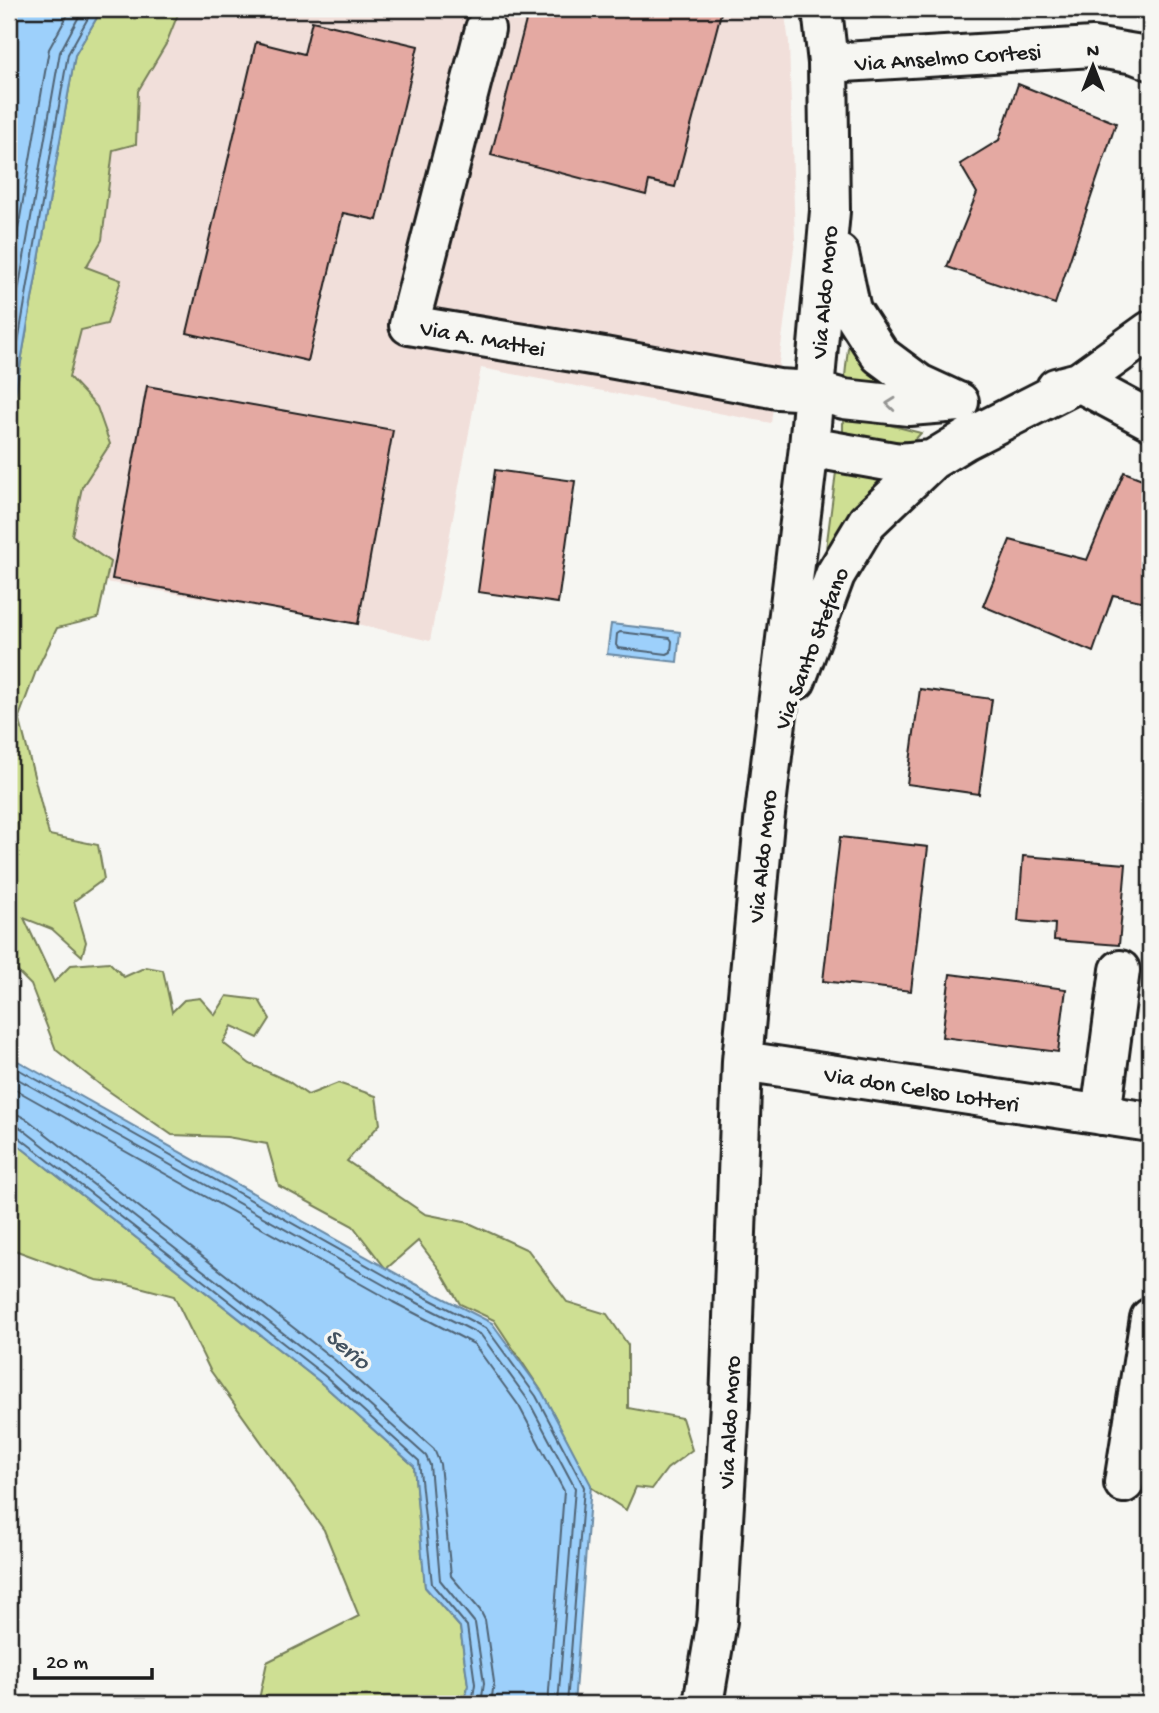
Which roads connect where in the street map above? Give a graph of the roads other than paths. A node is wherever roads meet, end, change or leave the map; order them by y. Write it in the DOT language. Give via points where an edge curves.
graph roads {
  1 [pos="822,9"];
  2 [pos="485,29"];
  3 [pos="1150,60"];
  4 [pos="828,63"];
  5 [pos="830,211"];
  6 [pos="1150,331"];
  7 [pos="1079,382"];
  8 [pos="815,391"];
  9 [pos="959,402"];
  10 [pos="1150,420"];
  11 [pos="809,447"];
  12 [pos="932,460"];
  13 [pos="773,744"];
  14 [pos="1120,970"];
  15 [pos="742,1061"];
  16 [pos="1101,1115"];
  17 [pos="1150,1122"];
  18 [pos="1150,1318"];
  19 [pos="1124,1483"];
  20 [pos="703,1704"];
  1 -- 4 [label="street, Via Aldo Moro"];
  2 -- 8 [label="street, Via A. Mattei" via="409,325 778,389"];
  3 -- 4 [label="street, Via Anselmo Cortesi" via="1093,47"];
  4 -- 5 [label="street, Via Aldo Moro"];
  5 -- 8 [label="street, Via Aldo Moro"];
  5 -- 9 [label="street, Via Santo Stefano" via="851,310 880,355 919,383"];
  6 -- 7 [label="street, Via Santo Stefano"];
  7 -- 9 [label="street, Via Santo Stefano" via="1013,399"];
  7 -- 10 [label="street"];
  7 -- 12 [label="street, Via Santo Stefano"];
  9 -- 8 [label="street, Via Santo Stefano, one-way" via="909,406"];
  8 -- 11 [label="street, Via Aldo Moro"];
  11 -- 12 [label="street, Via Santo Stefano" via="899,463"];
  11 -- 13 [label="street, Via Aldo Moro"];
  12 -- 13 [label="street, Via Santo Stefano" via="867,522 835,575"];
  13 -- 15 [label="street, Via Aldo Moro"];
  14 -- 16 [label="street"];
  15 -- 16 [label="street, Via don Celso Lotteri"];
  15 -- 20 [label="street, Via Aldo Moro" via="718,1607"];
  16 -- 17 [label="street, Via don Celso Lotteri"];
  18 -- 19 [label="street"];
}
